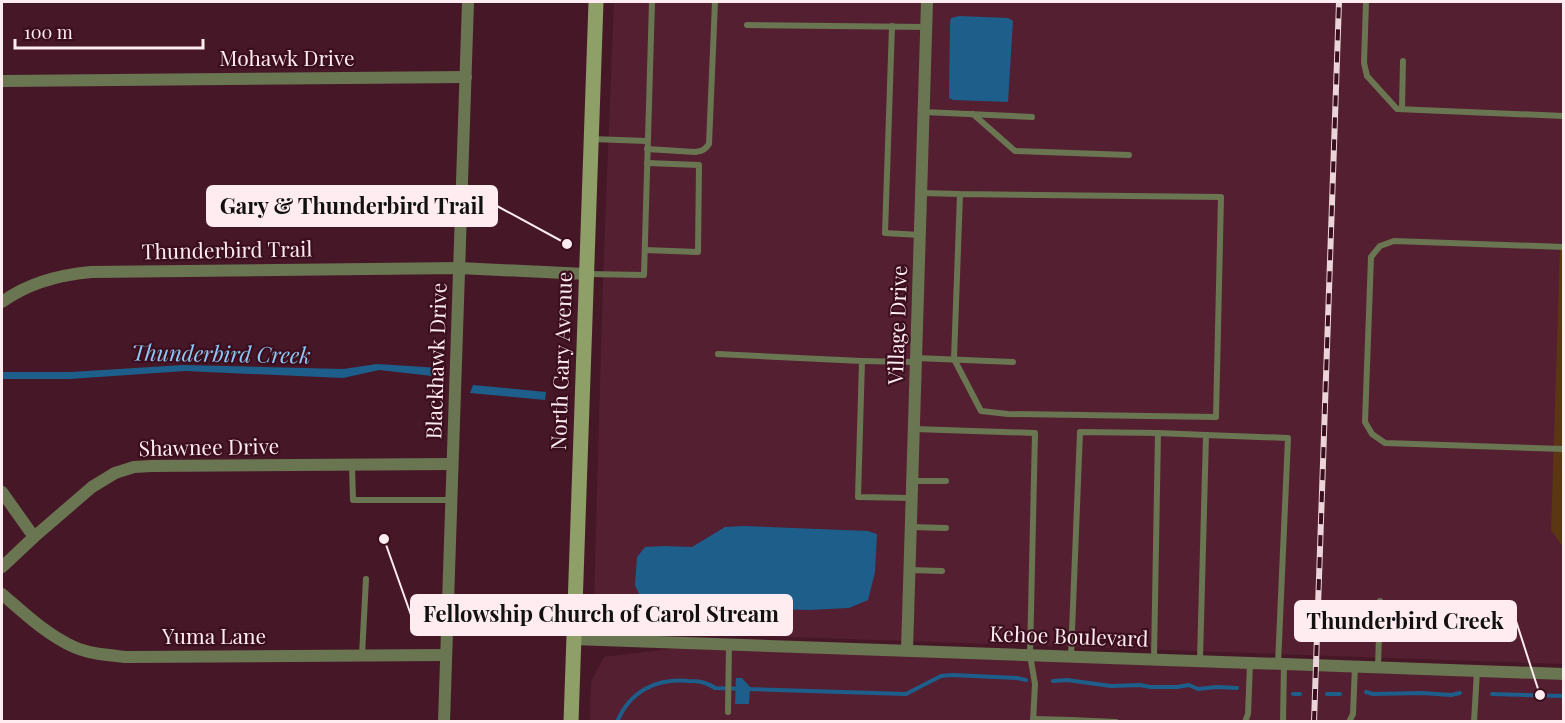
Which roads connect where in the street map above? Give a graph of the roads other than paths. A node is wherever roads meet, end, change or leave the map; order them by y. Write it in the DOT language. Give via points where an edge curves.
graph roads {
  1 [pos="468,2"];
  2 [pos="596,2"];
  3 [pos="652,2"];
  4 [pos="715,2"];
  5 [pos="927,2"];
  6 [pos="1366,2"];
  7 [pos="747,25"];
  8 [pos="892,27"];
  9 [pos="927,27"];
  10 [pos="1403,61"];
  11 [pos="466,77"];
  12 [pos="2,81"];
  13 [pos="1402,109"];
  14 [pos="924,112"];
  15 [pos="973,114"];
  16 [pos="1563,116"];
  17 [pos="1032,117"];
  18 [pos="591,139"];
  19 [pos="647,141"];
  20 [pos="647,149"];
  21 [pos="1128,155"];
  22 [pos="647,163"];
  23 [pos="921,193"];
  24 [pos="960,194"];
  25 [pos="920,235"];
  26 [pos="1563,247"];
  27 [pos="645,250"];
  28 [pos="459,268"];
  29 [pos="586,274"];
  30 [pos="2,302"];
  31 [pos="718,354"];
  32 [pos="954,359"];
  33 [pos="916,360"];
  34 [pos="862,361"];
  35 [pos="1013,362"];
  36 [pos="914,429"];
  37 [pos="1158,433"];
  38 [pos="1206,435"];
  39 [pos="1563,449"];
  40 [pos="453,464"];
  41 [pos="352,465"];
  42 [pos="912,481"];
  43 [pos="946,481"];
  44 [pos="2,492"];
  45 [pos="912,498"];
  46 [pos="451,500"];
  47 [pos="911,527"];
  48 [pos="946,528"];
  49 [pos="34,537"];
  50 [pos="2,567"];
  51 [pos="909,570"];
  52 [pos="942,571"];
  53 [pos="366,579"];
  54 [pos="2,594"];
  55 [pos="1380,602"];
  56 [pos="573,639"];
  57 [pos="729,644"];
  58 [pos="907,650"];
  59 [pos="446,655"];
  60 [pos="1030,655"];
  61 [pos="362,656"];
  62 [pos="1071,657"];
  63 [pos="1154,659"];
  64 [pos="1200,660"];
  65 [pos="1250,662"];
  66 [pos="1281,664"];
  67 [pos="1355,666"];
  68 [pos="1378,667"];
  69 [pos="1477,671"];
  70 [pos="1563,674"];
  71 [pos="728,712"];
  72 [pos="1033,720"];
  73 [pos="1071,721"];
  74 [pos="444,722"];
  75 [pos="571,722"];
  76 [pos="1116,722"];
  77 [pos="1245,722"];
  78 [pos="1282,722"];
  79 [pos="1349,722"];
  80 [pos="1474,722"];
  1 -- 11 [label="street, Blackhawk Drive"];
  2 -- 18 [label="street, North Gary Avenue"];
  3 -- 19 [label="lane"];
  4 -- 20 [label="lane" via="709,144 695,152"];
  5 -- 9 [label="street, Village Drive"];
  6 -- 13 [label="lane" via="1367,76"];
  7 -- 8 [label="lane"];
  8 -- 9 [label="lane"];
  8 -- 25 [label="lane" via="885,233"];
  9 -- 14 [label="street, Village Drive"];
  10 -- 13 [label="lane"];
  11 -- 12 [label="street, Mohawk Drive"];
  11 -- 28 [label="street, Blackhawk Drive"];
  13 -- 16 [label="lane"];
  14 -- 15 [label="lane"];
  14 -- 23 [label="street, Village Drive"];
  15 -- 17 [label="lane"];
  15 -- 21 [label="lane" via="1015,151"];
  18 -- 19 [label="lane"];
  18 -- 29 [label="street, North Gary Avenue"];
  19 -- 20 [label="lane"];
  20 -- 22 [label="lane"];
  22 -- 27 [label="lane"];
  22 -- 27 [label="lane" via="699,165 698,252"];
  23 -- 24 [label="lane"];
  23 -- 25 [label="street, Village Drive"];
  24 -- 32 [label="lane"];
  24 -- 32 [label="lane" via="1221,197 1216,417 981,411"];
  25 -- 33 [label="street, Village Drive"];
  26 -- 39 [label="lane" via="1394,241 1380,246 1371,257 1365,422 1384,443"];
  27 -- 29 [label="lane" via="644,275"];
  28 -- 29 [label="street, Thunderbird Trail"];
  28 -- 30 [label="street, Thunderbird Trail" via="91,272 39,282"];
  28 -- 40 [label="street, Blackhawk Drive"];
  29 -- 56 [label="street, North Gary Avenue"];
  31 -- 34 [label="lane"];
  32 -- 33 [label="lane"];
  32 -- 35 [label="lane"];
  33 -- 34 [label="lane"];
  33 -- 36 [label="street, Village Drive"];
  34 -- 45 [label="lane" via="858,497"];
  36 -- 42 [label="street, Village Drive"];
  36 -- 60 [label="lane" via="1035,433"];
  37 -- 38 [label="lane"];
  37 -- 62 [label="lane" via="1080,432"];
  37 -- 63 [label="lane"];
  38 -- 64 [label="lane"];
  38 -- 66 [label="lane" via="1288,438"];
  40 -- 41 [label="street, Shawnee Drive"];
  40 -- 46 [label="street, Blackhawk Drive"];
  41 -- 46 [label="lane" via="353,500"];
  41 -- 49 [label="street, Shawnee Drive" via="134,468 115,473 92,487"];
  42 -- 43 [label="lane"];
  42 -- 45 [label="street, Village Drive"];
  44 -- 49 [label="street"];
  45 -- 47 [label="street, Village Drive"];
  46 -- 59 [label="street, Blackhawk Drive"];
  47 -- 48 [label="lane"];
  47 -- 51 [label="street, Village Drive"];
  49 -- 50 [label="street, Shawnee Drive"];
  51 -- 52 [label="lane"];
  51 -- 58 [label="street, Village Drive"];
  53 -- 61 [label="lane"];
  54 -- 61 [label="street, Yuma Lane" via="59,640 102,655"];
  55 -- 68 [label="lane"];
  56 -- 57 [label="street, Kehoe Boulevard"];
  56 -- 75 [label="street, North Gary Avenue"];
  57 -- 58 [label="street, Kehoe Boulevard"];
  57 -- 71 [label="lane"];
  58 -- 60 [label="street, Kehoe Boulevard"];
  59 -- 61 [label="street, Yuma Lane"];
  59 -- 74 [label="street, Blackhawk Drive"];
  60 -- 62 [label="street, Kehoe Boulevard"];
  60 -- 72 [label="lane" via="1035,684"];
  62 -- 63 [label="street, Kehoe Boulevard"];
  63 -- 64 [label="street, Kehoe Boulevard"];
  64 -- 65 [label="street, Kehoe Boulevard"];
  65 -- 66 [label="street, Kehoe Boulevard"];
  65 -- 77 [label="lane"];
  66 -- 67 [label="street, Kehoe Boulevard"];
  66 -- 78 [label="lane"];
  67 -- 68 [label="street, Kehoe Boulevard"];
  67 -- 79 [label="lane" via="1353,714"];
  68 -- 69 [label="street, Kehoe Boulevard"];
  69 -- 70 [label="street, Kehoe Boulevard"];
  69 -- 80 [label="lane"];
  72 -- 73 [label="lane"];
  73 -- 76 [label="lane"];
}
